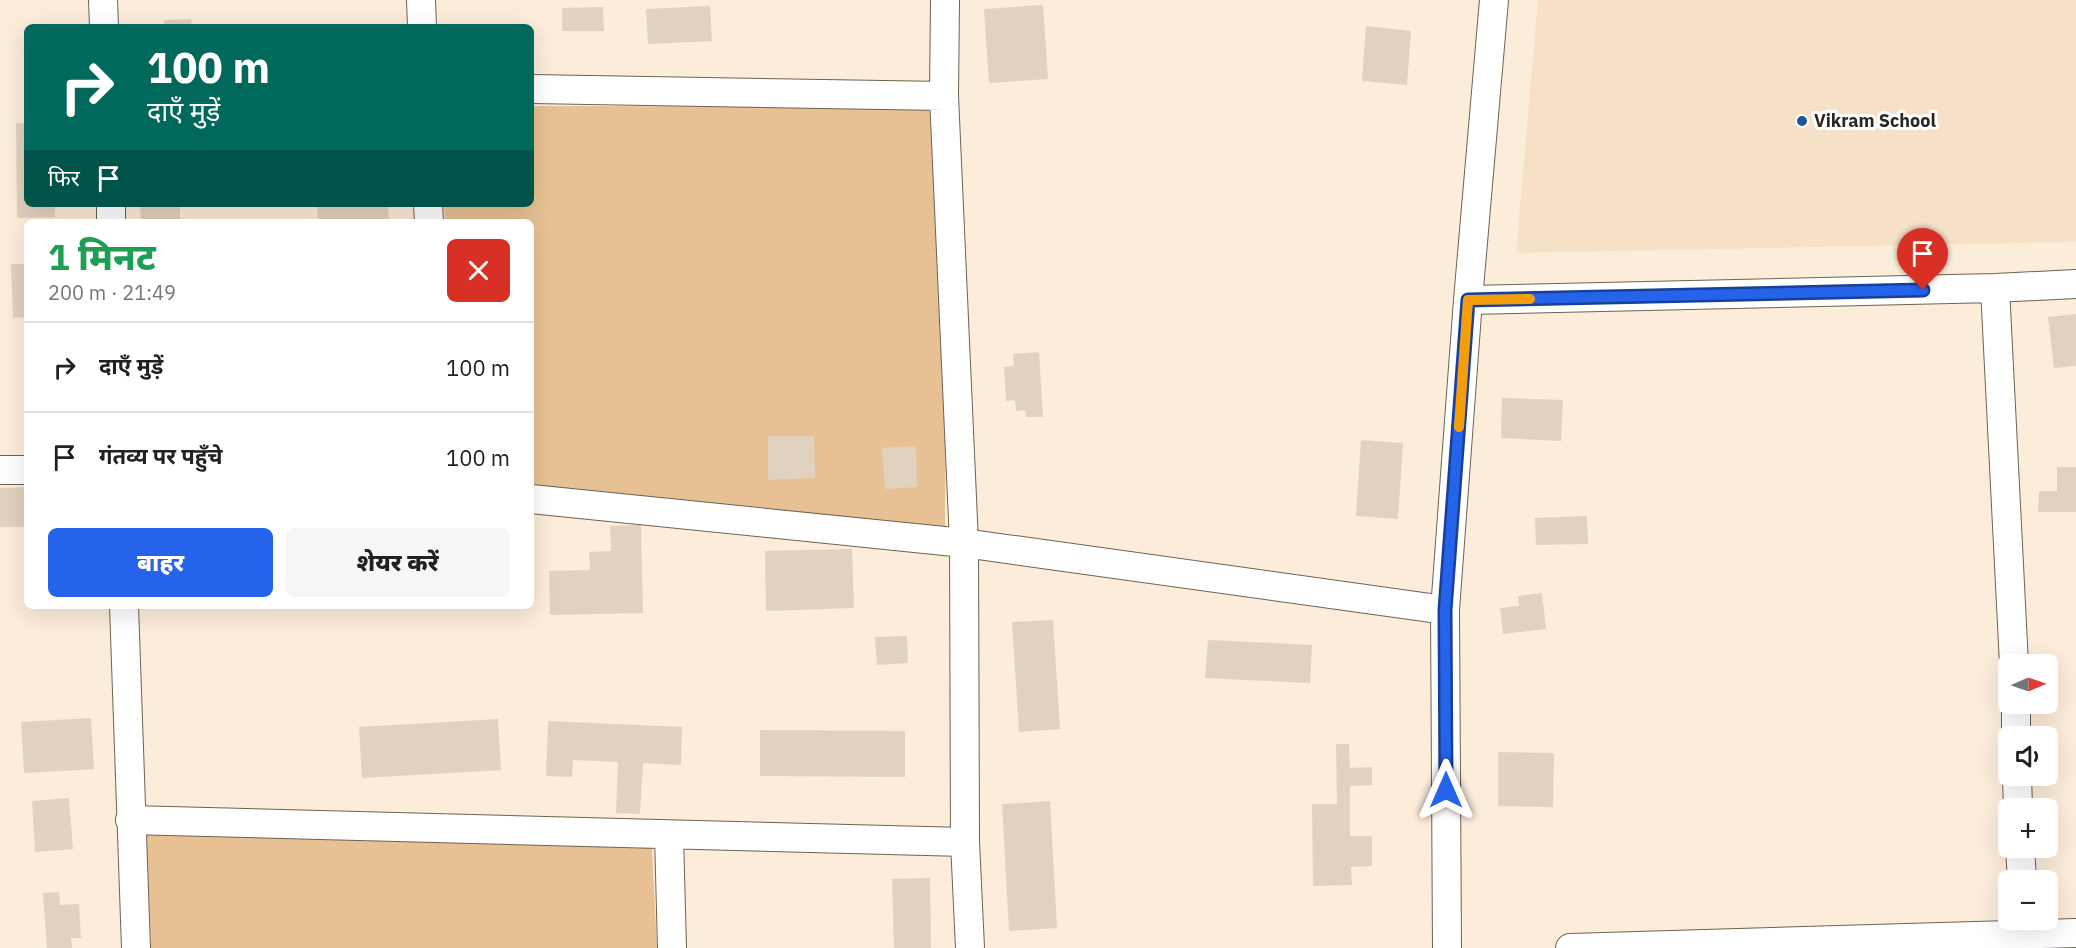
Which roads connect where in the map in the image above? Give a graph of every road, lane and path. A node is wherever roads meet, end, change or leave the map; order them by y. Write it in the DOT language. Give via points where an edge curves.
graph roads {
  1 [pos="103,0"];
  2 [pos="421,0"];
  3 [pos="945,0"];
  4 [pos="1494,0"];
  5 [pos="104,24"];
  6 [pos="422,24"];
  7 [pos="534,89"];
  8 [pos="944,96"];
  9 [pos="2076,284"];
  10 [pos="1995,288"];
  11 [pos="1468,300"];
  12 [pos="0,470"];
  13 [pos="24,471"];
  14 [pos="534,499"];
  15 [pos="964,543"];
  16 [pos="124,609"];
  17 [pos="1445,610"];
  18 [pos="2013,654"];
  19 [pos="130,820"];
  20 [pos="669,835"];
  21 [pos="965,842"];
  22 [pos="2011,930"];
  23 [pos="2050,930"];
  24 [pos="2076,933"];
  25 [pos="1956,943"];
  26 [pos="1814,945"];
  27 [pos="136,948"];
  28 [pos="672,948"];
  29 [pos="970,948"];
  30 [pos="1447,948"];
  31 [pos="1570,948"];
  1 -- 5 [label="street"];
  2 -- 6 [label="street"];
  3 -- 8 [label="street"];
  4 -- 11 [label="street"];
  7 -- 8 [label="street"];
  8 -- 15 [label="street"];
  9 -- 10 [label="street"];
  10 -- 11 [label="street"];
  10 -- 18 [label="street"];
  11 -- 17 [label="street"];
  12 -- 13 [label="street"];
  14 -- 15 [label="street"];
  15 -- 17 [label="street"];
  15 -- 21 [label="street"];
  16 -- 19 [label="street"];
  17 -- 30 [label="street"];
  19 -- 20 [label="street"];
  19 -- 27 [label="street"];
  20 -- 21 [label="street"];
  20 -- 28 [label="street"];
  21 -- 29 [label="street"];
  22 -- 25 [label="street"];
  23 -- 24 [label="street"];
  25 -- 26 [label="street"];
  26 -- 31 [label="street"];
}
